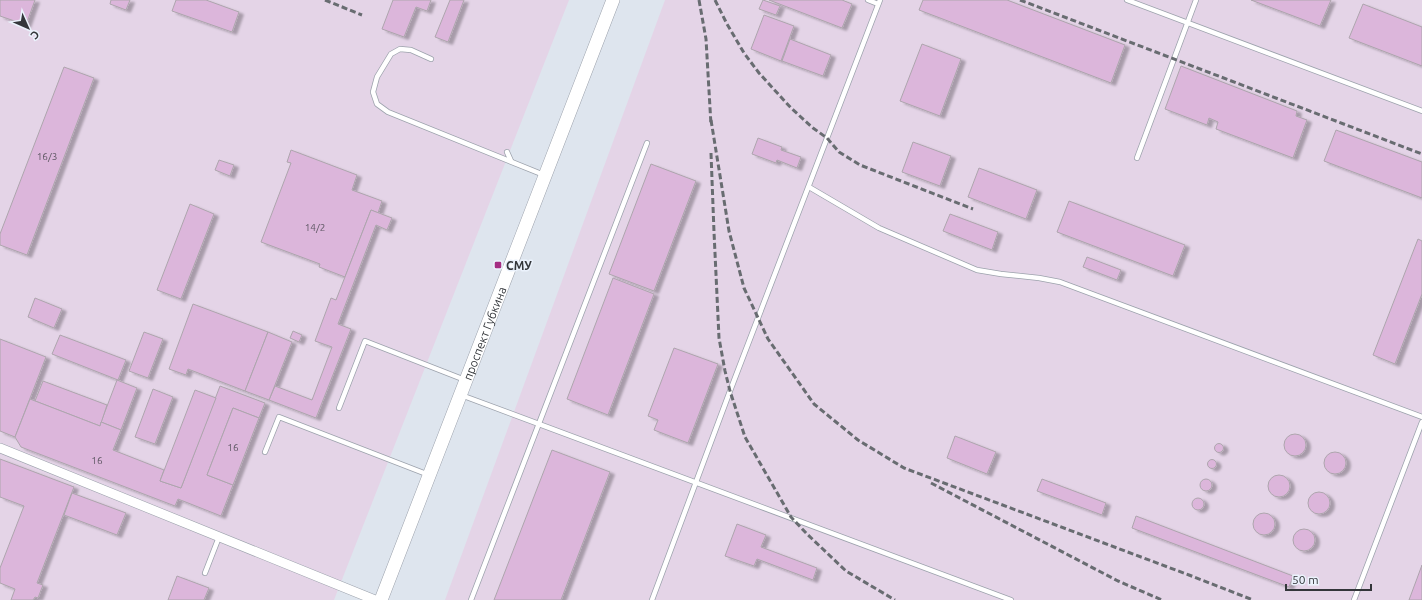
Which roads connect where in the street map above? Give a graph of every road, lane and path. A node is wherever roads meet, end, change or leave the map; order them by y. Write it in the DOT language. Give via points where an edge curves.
graph roads {
  1 [pos="613,0"];
  2 [pos="868,0"];
  3 [pos="1127,0"];
  4 [pos="1196,0"];
  5 [pos="879,2"];
  6 [pos="1188,23"];
  7 [pos="431,59"];
  8 [pos="1422,111"];
  9 [pos="647,143"];
  10 [pos="507,152"];
  11 [pos="1137,158"];
  12 [pos="511,161"];
  13 [pos="545,175"];
  14 [pos="809,187"];
  15 [pos="465,380"];
  16 [pos="460,394"];
  17 [pos="339,408"];
  18 [pos="1422,417"];
  19 [pos="1422,422"];
  20 [pos="538,424"];
  21 [pos="0,448"];
  22 [pos="265,452"];
  23 [pos="429,475"];
  24 [pos="697,482"];
  25 [pos="219,537"];
  26 [pos="205,573"];
  27 [pos="375,600"];
  28 [pos="381,600"];
  29 [pos="471,600"];
  30 [pos="652,600"];
  31 [pos="1012,600"];
  32 [pos="1354,600"];
  1 -- 13 [label="main road, проспект Губкина"];
  2 -- 5 [label="lane"];
  3 -- 6 [label="lane"];
  4 -- 6 [label="lane"];
  5 -- 14 [label="lane"];
  6 -- 8 [label="lane"];
  6 -- 11 [label="lane"];
  7 -- 12 [label="lane" via="410,50 400,49 391,54 377,77 373,92 377,104 388,112"];
  9 -- 20 [label="lane"];
  10 -- 12 [label="lane"];
  12 -- 13 [label="lane"];
  13 -- 15 [label="main road, проспект Губкина"];
  14 -- 18 [label="lane" via="879,228 976,270 1060,282"];
  14 -- 24 [label="lane"];
  15 -- 16 [label="main road, проспект Губкина"];
  15 -- 17 [label="lane" via="365,341"];
  16 -- 20 [label="lane"];
  16 -- 23 [label="main road, проспект Губкина"];
  19 -- 32 [label="lane"];
  20 -- 24 [label="lane"];
  20 -- 29 [label="lane"];
  21 -- 25 [label="street"];
  22 -- 23 [label="lane" via="279,418"];
  23 -- 28 [label="main road, проспект Губкина"];
  24 -- 30 [label="lane"];
  24 -- 31 [label="lane"];
  25 -- 26 [label="lane"];
  25 -- 27 [label="street"];
}
